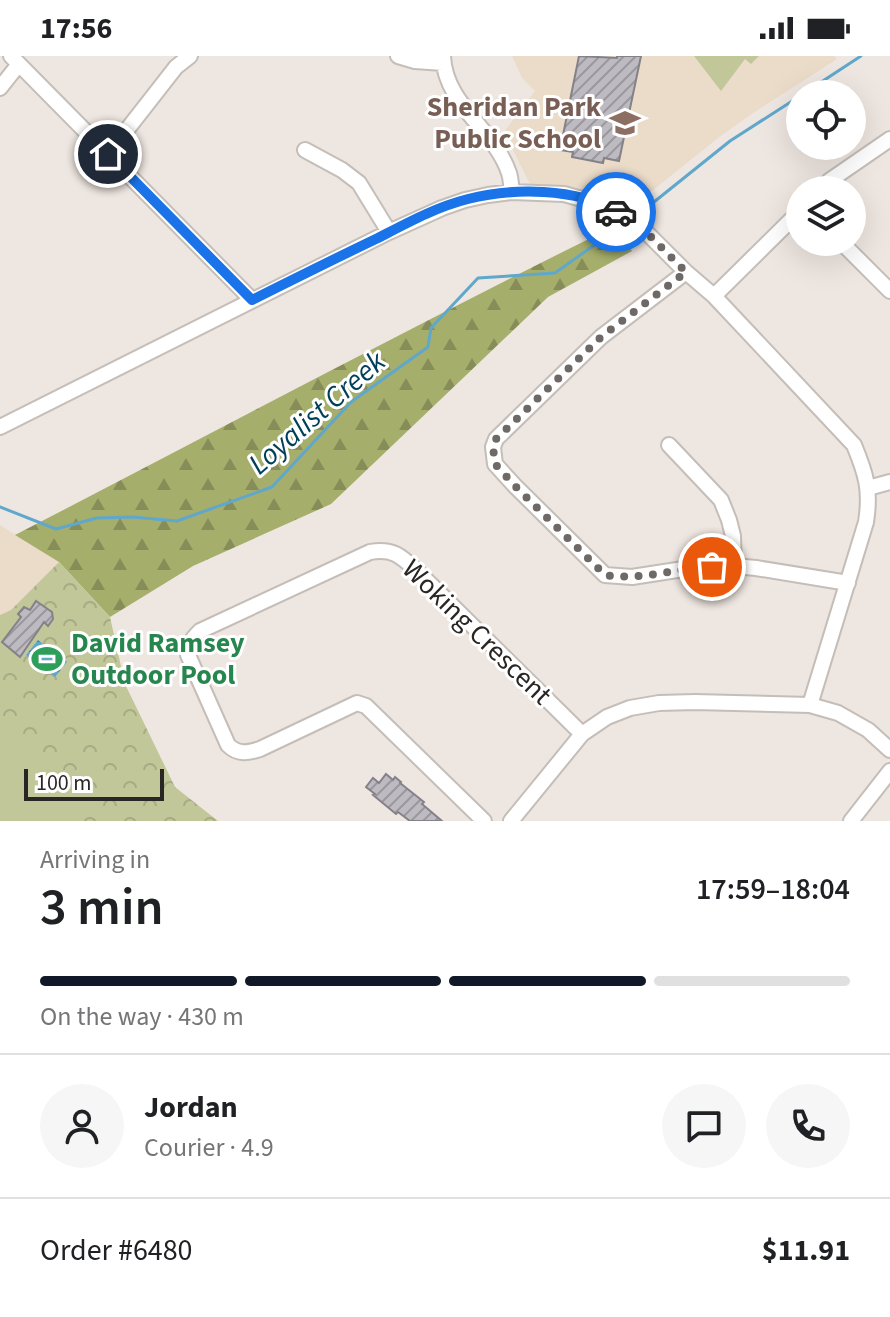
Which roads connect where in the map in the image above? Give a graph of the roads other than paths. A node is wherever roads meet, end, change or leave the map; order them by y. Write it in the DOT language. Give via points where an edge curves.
graph roads {
  1 [pos="190,56"];
  2 [pos="398,56"];
  3 [pos="443,59"];
  4 [pos="15,60"];
  5 [pos="0,88"];
  6 [pos="890,139"];
  7 [pos="305,150"];
  8 [pos="108,154"];
  9 [pos="836,176"];
  10 [pos="512,192"];
  11 [pos="786,225"];
  12 [pos="389,232"];
  13 [pos="855,256"];
  14 [pos="686,272"];
  15 [pos="890,291"];
  16 [pos="714,296"];
  17 [pos="252,300"];
  18 [pos="0,427"];
  19 [pos="669,445"];
  20 [pos="890,482"];
  21 [pos="868,488"];
  22 [pos="734,566"];
  23 [pos="848,583"];
  24 [pos="810,705"];
  25 [pos="582,734"];
  26 [pos="890,750"];
  27 [pos="890,771"];
  28 [pos="484,821"];
  29 [pos="511,821"];
  30 [pos="851,821"];
  1 -- 8 [label="street"];
  2 -- 3 [label="street"];
  3 -- 10 [label="street" via="450,85 503,160"];
  4 -- 5 [label="street"];
  4 -- 8 [label="street"];
  6 -- 9 [label="street"];
  7 -- 12 [label="street" via="359,183"];
  8 -- 17 [label="street"];
  10 -- 12 [label="street" via="465,200"];
  10 -- 14 [label="street" via="564,194 607,206 648,234"];
  11 -- 16 [label="street"];
  12 -- 17 [label="street"];
  13 -- 15 [label="street"];
  14 -- 16 [label="street"];
  14 -- 22 [label="street" via="601,337 496,439 495,464 605,575"];
  16 -- 21 [label="street" via="854,445"];
  17 -- 18 [label="street"];
  19 -- 22 [label="street" via="721,500 733,536"];
  20 -- 21 [label="street"];
  21 -- 23 [label="street" via="866,522"];
  22 -- 23 [label="street"];
  23 -- 24 [label="street"];
  24 -- 25 [label="street" via="659,703 607,717"];
  24 -- 26 [label="street" via="838,713"];
  25 -- 28 [label="street, Woking Crescent" via="402,556 392,552 370,552 192,638 188,655 234,750 260,749 357,703"];
  25 -- 29 [label="street"];
  27 -- 30 [label="street"];
}
